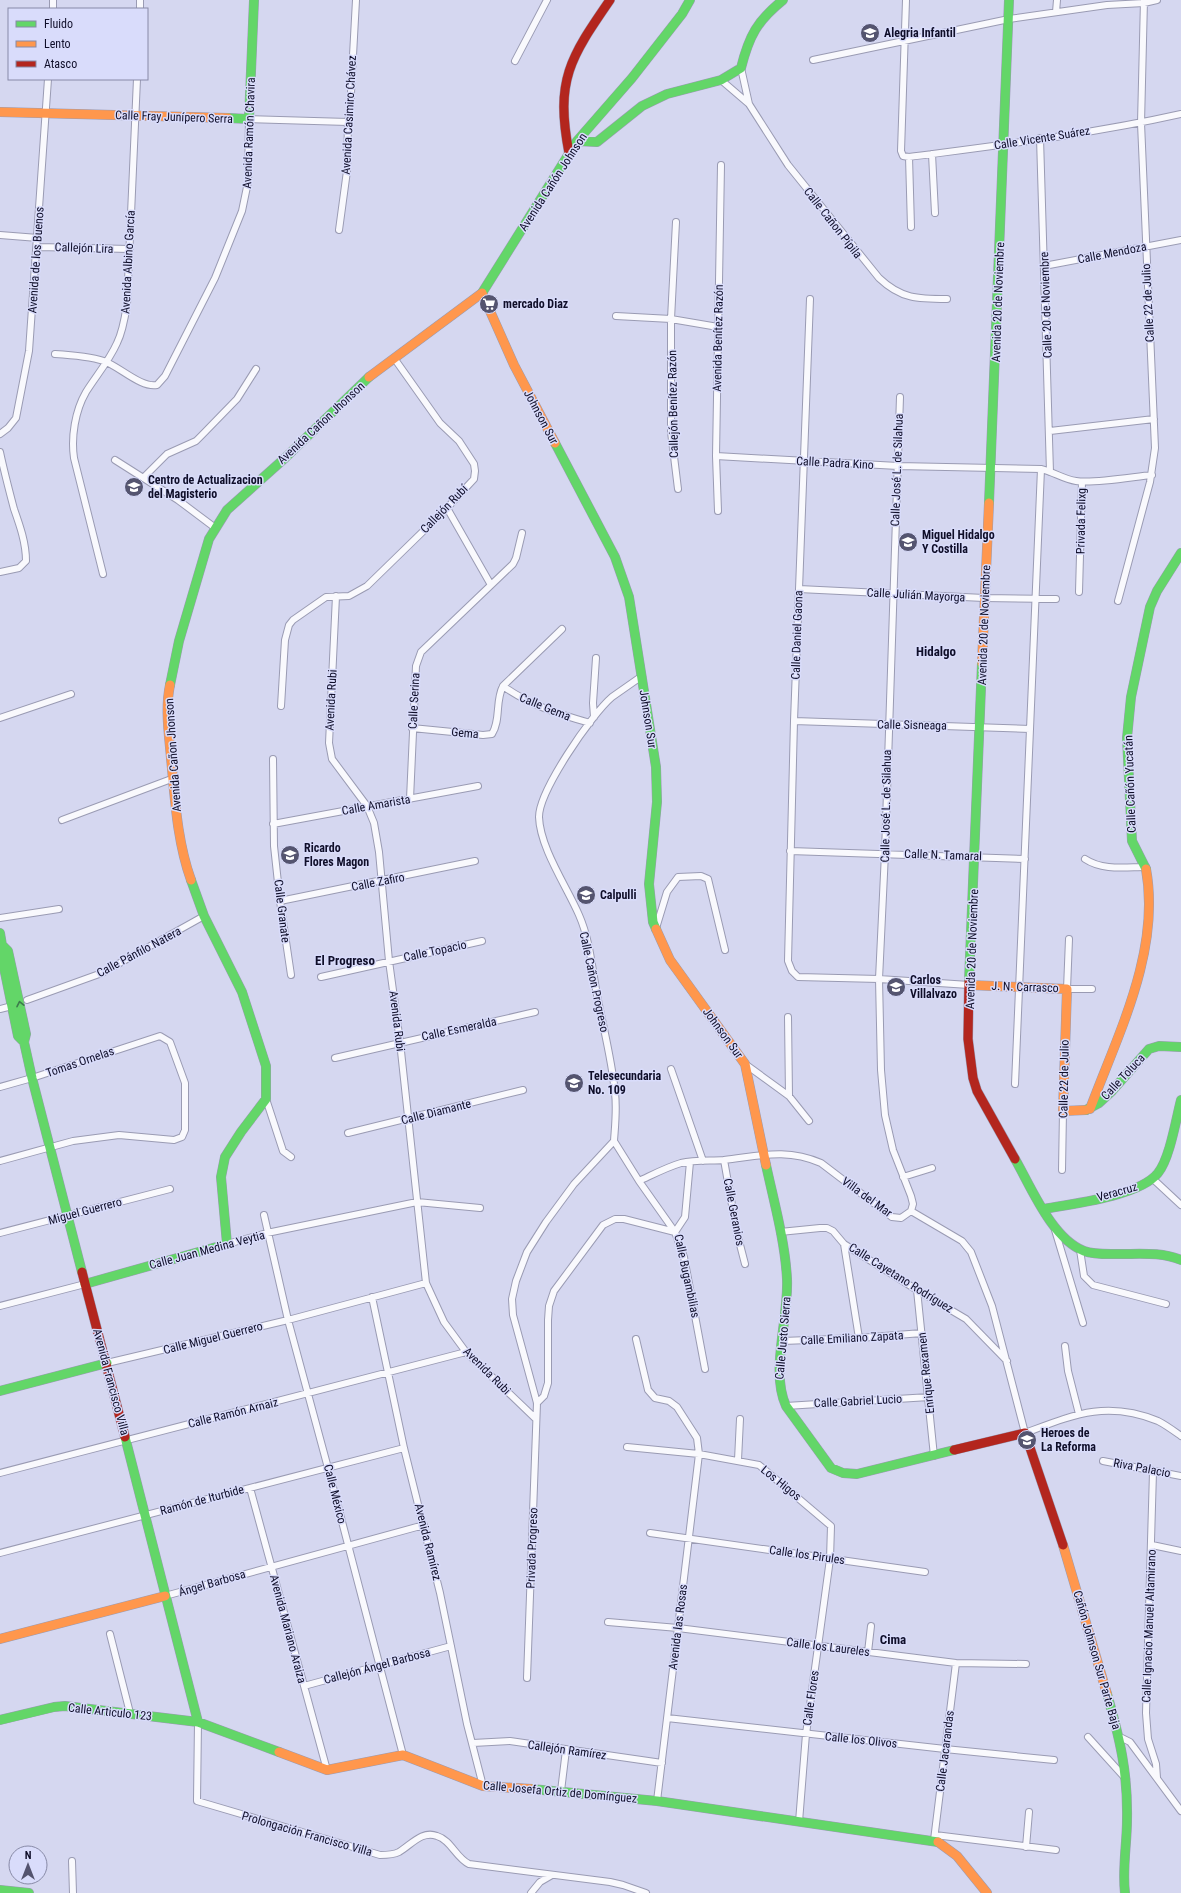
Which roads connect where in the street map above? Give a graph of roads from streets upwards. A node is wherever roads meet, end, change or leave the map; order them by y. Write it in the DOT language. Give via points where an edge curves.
graph roads {
  1 [pos="254,0"];
  2 [pos="356,0"];
  3 [pos="547,0"];
  4 [pos="610,0"];
  5 [pos="690,0"];
  6 [pos="783,0"];
  7 [pos="906,0"];
  8 [pos="1009,0"];
  9 [pos="1057,0"];
  10 [pos="1157,0"];
  11 [pos="1144,2"];
  12 [pos="1056,12"];
  13 [pos="1009,19"];
  14 [pos="905,41"];
  15 [pos="812,60"];
  16 [pos="515,61"];
  17 [pos="741,68"];
  18 [pos="48,80"];
  19 [pos="137,80"];
  20 [pos="720,80"];
  21 [pos="750,104"];
  22 [pos="0,112"];
  23 [pos="46,114"];
  24 [pos="1181,114"];
  25 [pos="135,116"];
  26 [pos="249,119"];
  27 [pos="348,122"];
  28 [pos="1141,123"];
  29 [pos="1040,138"];
  30 [pos="577,141"];
  31 [pos="1004,144"];
  32 [pos="569,153"];
  33 [pos="932,154"];
  34 [pos="906,157"];
  35 [pos="721,165"];
  36 [pos="935,213"];
  37 [pos="676,222"];
  38 [pos="911,227"];
  39 [pos="339,230"];
  40 [pos="0,235"];
  41 [pos="38,238"];
  42 [pos="1181,240"];
  43 [pos="38,247"];
  44 [pos="1146,247"];
  45 [pos="130,249"];
  46 [pos="1044,266"];
  47 [pos="482,293"];
  48 [pos="810,299"];
  49 [pos="947,299"];
  50 [pos="616,316"];
  51 [pos="671,319"];
  52 [pos="718,326"];
  53 [pos="55,354"];
  54 [pos="394,358"];
  55 [pos="107,362"];
  56 [pos="256,369"];
  57 [pos="900,397"];
  58 [pos="1154,419"];
  59 [pos="1050,431"];
  60 [pos="0,434"];
  61 [pos="0,452"];
  62 [pos="716,456"];
  63 [pos="114,460"];
  64 [pos="805,462"];
  65 [pos="898,466"];
  66 [pos="991,467"];
  67 [pos="1041,469"];
  68 [pos="1050,472"];
  69 [pos="1152,475"];
  70 [pos="143,478"];
  71 [pos="1082,482"];
  72 [pos="678,489"];
  73 [pos="447,508"];
  74 [pos="718,511"];
  75 [pos="214,527"];
  76 [pos="522,533"];
  77 [pos="1181,553"];
  78 [pos="0,572"];
  79 [pos="103,574"];
  80 [pos="491,585"];
  81 [pos="799,589"];
  82 [pos="1079,592"];
  83 [pos="893,594"];
  84 [pos="336,596"];
  85 [pos="984,598"];
  86 [pos="1035,599"];
  87 [pos="1056,599"];
  88 [pos="1118,601"];
  89 [pos="562,629"];
  90 [pos="596,658"];
  91 [pos="642,676"];
  92 [pos="503,686"];
  93 [pos="71,694"];
  94 [pos="281,706"];
  95 [pos="594,717"];
  96 [pos="0,718"];
  97 [pos="794,721"];
  98 [pos="590,723"];
  99 [pos="888,724"];
  100 [pos="980,726"];
  101 [pos="412,728"];
  102 [pos="1030,729"];
  103 [pos="273,759"];
  104 [pos="174,778"];
  105 [pos="478,786"];
  106 [pos="410,799"];
  107 [pos="367,806"];
  108 [pos="62,820"];
  109 [pos="273,824"];
  110 [pos="790,851"];
  111 [pos="885,853"];
  112 [pos="976,856"];
  113 [pos="1024,859"];
  114 [pos="1085,859"];
  115 [pos="476,861"];
  116 [pos="1146,867"];
  117 [pos="382,881"];
  118 [pos="280,901"];
  119 [pos="58,909"];
  120 [pos="204,916"];
  121 [pos="0,918"];
  122 [pos="656,929"];
  123 [pos="0,933"];
  124 [pos="1069,939"];
  125 [pos="482,941"];
  126 [pos="2,944"];
  127 [pos="725,950"];
  128 [pos="389,961"];
  129 [pos="792,972"];
  130 [pos="291,975"];
  131 [pos="321,977"];
  132 [pos="879,979"];
  133 [pos="970,985"];
  134 [pos="1020,988"];
  135 [pos="1066,989"];
  136 [pos="1092,989"];
  137 [pos="27,1000"];
  138 [pos="12,1006"];
  139 [pos="0,1009"];
  140 [pos="535,1012"];
  141 [pos="788,1017"];
  142 [pos="24,1042"];
  143 [pos="400,1042"];
  144 [pos="1181,1047"];
  145 [pos="335,1058"];
  146 [pos="745,1064"];
  147 [pos="671,1069"];
  148 [pos="32,1078"];
  149 [pos="1015,1084"];
  150 [pos="0,1087"];
  151 [pos="523,1090"];
  152 [pos="789,1096"];
  153 [pos="266,1099"];
  154 [pos="1181,1100"];
  155 [pos="1090,1109"];
  156 [pos="1063,1111"];
  157 [pos="408,1119"];
  158 [pos="809,1121"];
  159 [pos="348,1133"];
  160 [pos="614,1141"];
  161 [pos="50,1148"];
  162 [pos="763,1154"];
  163 [pos="291,1157"];
  164 [pos="724,1160"];
  165 [pos="0,1161"];
  166 [pos="702,1161"];
  167 [pos="690,1162"];
  168 [pos="932,1168"];
  169 [pos="1062,1170"];
  170 [pos="902,1177"];
  171 [pos="1153,1179"];
  172 [pos="639,1181"];
  173 [pos="170,1189"];
  174 [pos="417,1202"];
  175 [pos="1181,1205"];
  176 [pos="480,1208"];
  177 [pos="1043,1209"];
  178 [pos="911,1210"];
  179 [pos="67,1215"];
  180 [pos="264,1215"];
  181 [pos="1054,1226"];
  182 [pos="675,1232"];
  183 [pos="780,1232"];
  184 [pos="0,1233"];
  185 [pos="267,1233"];
  186 [pos="227,1244"];
  187 [pos="844,1244"];
  188 [pos="1080,1250"];
  189 [pos="1181,1260"];
  190 [pos="745,1264"];
  191 [pos="426,1283"];
  192 [pos="85,1284"];
  193 [pos="917,1290"];
  194 [pos="372,1297"];
  195 [pos="1166,1304"];
  196 [pos="0,1306"];
  197 [pos="288,1320"];
  198 [pos="1083,1323"];
  199 [pos="922,1334"];
  200 [pos="859,1338"];
  201 [pos="636,1339"];
  202 [pos="783,1341"];
  203 [pos="1065,1346"];
  204 [pos="466,1352"];
  205 [pos="1008,1362"];
  206 [pos="107,1363"];
  207 [pos="705,1369"];
  208 [pos="387,1373"];
  209 [pos="0,1391"];
  210 [pos="308,1393"];
  211 [pos="929,1397"];
  212 [pos="537,1403"];
  213 [pos="786,1406"];
  214 [pos="1077,1414"];
  215 [pos="536,1419"];
  216 [pos="740,1419"];
  217 [pos="1024,1433"];
  218 [pos="1181,1436"];
  219 [pos="127,1440"];
  220 [pos="627,1447"];
  221 [pos="404,1448"];
  222 [pos="699,1454"];
  223 [pos="934,1456"];
  224 [pos="738,1460"];
  225 [pos="1103,1461"];
  226 [pos="328,1468"];
  227 [pos="1154,1472"];
  228 [pos="0,1473"];
  229 [pos="1181,1476"];
  230 [pos="250,1488"];
  231 [pos="144,1515"];
  232 [pos="424,1525"];
  233 [pos="831,1526"];
  234 [pos="650,1533"];
  235 [pos="689,1538"];
  236 [pos="1152,1545"];
  237 [pos="348,1546"];
  238 [pos="1181,1551"];
  239 [pos="0,1553"];
  240 [pos="830,1559"];
  241 [pos="271,1566"];
  242 [pos="925,1572"];
  243 [pos="165,1596"];
  244 [pos="608,1622"];
  245 [pos="871,1626"];
  246 [pos="678,1628"];
  247 [pos="110,1634"];
  248 [pos="0,1639"];
  249 [pos="818,1645"];
  250 [pos="451,1646"];
  251 [pos="868,1652"];
  252 [pos="956,1663"];
  253 [pos="1026,1664"];
  254 [pos="379,1666"];
  255 [pos="527,1678"];
  256 [pos="304,1686"];
  257 [pos="130,1713"];
  258 [pos="667,1718"];
  259 [pos="0,1720"];
  260 [pos="198,1722"];
  261 [pos="806,1734"];
  262 [pos="1120,1737"];
  263 [pos="1088,1738"];
  264 [pos="473,1743"];
  265 [pos="945,1749"];
  266 [pos="566,1750"];
  267 [pos="403,1755"];
  268 [pos="1054,1760"];
  269 [pos="662,1763"];
  270 [pos="326,1770"];
  271 [pos="1157,1778"];
  272 [pos="1126,1779"];
  273 [pos="483,1786"];
  274 [pos="561,1791"];
  275 [pos="657,1801"];
  276 [pos="1181,1811"];
  277 [pos="1029,1812"];
  278 [pos="798,1822"];
  279 [pos="934,1837"];
  280 [pos="1026,1847"];
  281 [pos="1056,1850"];
  282 [pos="72,1862"];
  283 [pos="552,1875"];
  284 [pos="0,1890"];
  285 [pos="29,1893"];
  286 [pos="73,1893"];
  287 [pos="531,1893"];
  288 [pos="646,1893"];
  289 [pos="987,1893"];
  290 [pos="1125,1893"];
  1 -- 26 [label="street, Avenida Ramón Chavira"];
  2 -- 27 [label="street, Avenida Casimiro Chávez"];
  3 -- 16 [label="street"];
  4 -- 32 [label="street" via="579,46 564,88 564,132"];
  5 -- 30 [label="street, Avenida Cañón Johnson" via="632,78"];
  6 -- 17 [label="street" via="766,12 751,32"];
  7 -- 14 [label="street"];
  8 -- 13 [label="street, Avenida 20 de Noviembre"];
  9 -- 12 [label="street"];
  10 -- 11 [label="street"];
  11 -- 12 [label="street"];
  11 -- 28 [label="street, Calle 22 de Julio"];
  12 -- 13 [label="street"];
  13 -- 14 [label="street"];
  13 -- 31 [label="street, Avenida 20 de Noviembre"];
  14 -- 15 [label="street"];
  14 -- 34 [label="street" via="901,151"];
  17 -- 20 [label="street"];
  17 -- 21 [label="street, Calle Cañon Pípila"];
  18 -- 23 [label="street, Avenida de los Buenos"];
  19 -- 25 [label="street, Avenida Albino García"];
  20 -- 21 [label="street, Calle Cañon Pípila"];
  20 -- 30 [label="street" via="667,94 642,106 596,142"];
  21 -- 49 [label="street, Calle Cañon Pípila" via="788,165 879,278 891,289 919,299"];
  22 -- 23 [label="street, Calle Fray Junípero Serra"];
  23 -- 25 [label="street, Calle Fray Junípero Serra"];
  23 -- 41 [label="street, Avenida de los Buenos"];
  24 -- 28 [label="street, Calle Vicente Suárez"];
  25 -- 26 [label="street, Calle Fray Junípero Serra"];
  25 -- 45 [label="street, Avenida Albino García"];
  26 -- 27 [label="street, Calle Fray Junípero Serra"];
  26 -- 55 [label="street, Avenida Ramón Chavira" via="248,182 242,211 215,278 164,376 157,386 154,386 141,382"];
  27 -- 39 [label="street, Avenida Casimiro Chávez" via="347,171"];
  28 -- 29 [label="street, Calle Vicente Suárez"];
  28 -- 44 [label="street, Calle 22 de Julio"];
  29 -- 31 [label="street, Calle Vicente Suárez"];
  29 -- 46 [label="street, Calle 20 de Noviembre"];
  30 -- 32 [label="street, Avenida Cañón Johnson"];
  31 -- 33 [label="street, Calle Vicente Suárez"];
  31 -- 66 [label="street, Avenida 20 de Noviembre"];
  32 -- 47 [label="street, Avenida Cañón Johnson"];
  33 -- 34 [label="street, Calle Vicente Suárez"];
  33 -- 36 [label="street"];
  34 -- 38 [label="street"];
  35 -- 52 [label="street, Avenida Benítez Razón"];
  37 -- 51 [label="street, Callejón Benítez Razón"];
  40 -- 41 [label="street"];
  41 -- 43 [label="street, Avenida de los Buenos"];
  42 -- 44 [label="street, Calle Mendoza"];
  43 -- 45 [label="street, Callejón Lira"];
  43 -- 60 [label="street, Avenida de los Buenos" via="30,351 16,418"];
  44 -- 46 [label="street, Calle Mendoza"];
  44 -- 58 [label="street, Calle 22 de Julio"];
  45 -- 55 [label="street, Avenida Albino García" via="123,327"];
  46 -- 59 [label="street, Calle 20 de Noviembre"];
  47 -- 54 [label="street, Avenida Cañon Jhonson"];
  47 -- 91 [label="street, Johnson Sur" via="514,365 614,557 629,597"];
  48 -- 64 [label="street, Calle Daniel Gaona"];
  50 -- 51 [label="street"];
  51 -- 52 [label="street"];
  51 -- 72 [label="street, Callejón Benítez Razón" via="672,432"];
  52 -- 62 [label="street, Avenida Benítez Razón"];
  53 -- 55 [label="street" via="84,356"];
  54 -- 73 [label="street, Callejón Rubí" via="440,423 459,441 474,464 474,479"];
  54 -- 75 [label="street, Avenida Cañon Jhonson" via="349,395 227,510"];
  55 -- 79 [label="street, Avenida Albino García" via="81,403 72,446"];
  56 -- 70 [label="street" via="236,399 202,436 167,454"];
  57 -- 65 [label="street, Calle José L. de Silahua"];
  58 -- 59 [label="street"];
  58 -- 69 [label="street, Calle 22 de Julio" via="1155,448"];
  59 -- 68 [label="street, Calle 20 de Noviembre"];
  61 -- 78 [label="street" via="24,543 26,561 19,568"];
  62 -- 64 [label="street, Calle Padra Kino"];
  62 -- 74 [label="street, Avenida Benítez Razón"];
  63 -- 70 [label="street"];
  64 -- 65 [label="street, Calle Padra Kino"];
  64 -- 81 [label="street, Calle Daniel Gaona"];
  65 -- 66 [label="street, Calle Padra Kino"];
  65 -- 83 [label="street, Calle José L. de Silahua"];
  66 -- 67 [label="street, Calle Padra Kino"];
  66 -- 85 [label="street, Avenida 20 de Noviembre"];
  67 -- 68 [label="street, Calle Padra Kino"];
  67 -- 86 [label="street"];
  68 -- 71 [label="street, Privada Felixg" via="1061,478"];
  69 -- 71 [label="street"];
  69 -- 88 [label="street, Calle 22 de Julio"];
  70 -- 75 [label="street"];
  71 -- 82 [label="street, Privada Felixg"];
  73 -- 80 [label="street"];
  73 -- 84 [label="street, Callejón Rubí" via="367,586 349,596"];
  75 -- 104 [label="street, Avenida Cañon Jhonson" via="179,641 168,690"];
  76 -- 80 [label="street, Calle Serina" via="516,558"];
  77 -- 116 [label="street, Calle Cañón Yucatán" via="1150,607 1131,696 1127,738 1132,841"];
  80 -- 101 [label="street, Calle Serina" via="421,652 416,666"];
  81 -- 83 [label="street, Calle Julián Mayorga"];
  81 -- 97 [label="street, Calle Daniel Gaona"];
  83 -- 85 [label="street, Calle Julián Mayorga"];
  83 -- 99 [label="street, Calle José L. de Silahua"];
  84 -- 94 [label="street, Callejón Rubí" via="323,598 293,620 289,626 284,640"];
  84 -- 107 [label="street, Avenida Rubi" via="330,752 338,769"];
  85 -- 86 [label="street, Calle Julián Mayorga"];
  85 -- 100 [label="street, Avenida 20 de Noviembre"];
  86 -- 87 [label="street, Calle Julián Mayorga"];
  86 -- 102 [label="street"];
  89 -- 92 [label="street"];
  90 -- 95 [label="street"];
  91 -- 95 [label="street, Calle Cañon Progreso" via="612,698"];
  91 -- 122 [label="street, Johnson Sur" via="656,767 657,802 649,884"];
  92 -- 98 [label="street, Calle Gema" via="515,695 552,712"];
  92 -- 101 [label="street, Gema" via="498,695 496,727 492,734"];
  93 -- 96 [label="street"];
  95 -- 98 [label="street, Calle Cañon Progreso"];
  97 -- 99 [label="street, Calle Sisneaga"];
  97 -- 110 [label="street, Calle Daniel Gaona"];
  98 -- 160 [label="street, Calle Cañon Progreso" via="545,796 539,816 543,836 579,916 590,952 616,1094"];
  99 -- 100 [label="street, Calle Sisneaga"];
  99 -- 111 [label="street, Calle José L. de Silahua"];
  100 -- 102 [label="street, Calle Sisneaga"];
  100 -- 112 [label="street, Avenida 20 de Noviembre"];
  101 -- 106 [label="street, Calle Serina"];
  102 -- 113 [label="street"];
  103 -- 109 [label="street, Calle Granate"];
  104 -- 108 [label="street"];
  104 -- 120 [label="street, Avenida Cañon Jhonson" via="183,854"];
  105 -- 106 [label="street, Calle Amarista"];
  106 -- 107 [label="street, Calle Amarista"];
  107 -- 109 [label="street, Calle Amarista"];
  107 -- 117 [label="street, Avenida Rubi" via="374,823"];
  109 -- 118 [label="street, Calle Granate"];
  110 -- 111 [label="street, Calle N. Tamaral"];
  110 -- 129 [label="street, Calle Daniel Gaona" via="788,960"];
  111 -- 112 [label="street, Calle N. Tamaral"];
  111 -- 132 [label="street, Calle José L. de Silahua"];
  112 -- 113 [label="street, Calle N. Tamaral"];
  112 -- 133 [label="street, Avenida 20 de Noviembre"];
  113 -- 134 [label="street"];
  114 -- 116 [label="street" via="1092,864 1112,868"];
  115 -- 117 [label="street, Calle Zafiro"];
  116 -- 155 [label="street, Calle Cañón Yucatán" via="1150,889 1147,938 1134,993"];
  117 -- 118 [label="street, Calle Zafiro"];
  117 -- 128 [label="street, Avenida Rubi"];
  118 -- 130 [label="street, Calle Granate"];
  119 -- 121 [label="street"];
  120 -- 137 [label="street, Calle Pánfilo Natera" via="102,973"];
  120 -- 153 [label="street, Avenida Cañon Jhonson" via="242,992 266,1066"];
  122 -- 127 [label="street" via="667,892 678,877 701,876 708,879"];
  122 -- 146 [label="street, Johnson Sur" via="670,960"];
  123 -- 126 [label="street, Avenida Francisco Villa"];
  124 -- 135 [label="street"];
  125 -- 128 [label="street, Calle Topacio"];
  126 -- 138 [label="street, Avenida Francisco Villa" via="1,952"];
  142 -- 126 [label="street, Avenida Francisco Villa, one-way" via="26,1034 8,951"];
  128 -- 131 [label="street, Calle Topacio"];
  128 -- 143 [label="street, Avenida Rubi"];
  129 -- 132 [label="street, J. N. Carrasco" via="798,977"];
  132 -- 133 [label="street, J. N. Carrasco"];
  132 -- 170 [label="street, Calle José L. de Silahua" via="881,1070 885,1115"];
  133 -- 134 [label="street, J. N. Carrasco"];
  133 -- 177 [label="street, Avenida 20 de Noviembre" via="969,1051 972,1076 977,1091"];
  134 -- 135 [label="street, J. N. Carrasco"];
  134 -- 149 [label="street"];
  135 -- 136 [label="street, J. N. Carrasco"];
  135 -- 156 [label="street, Calle 22 de Julio"];
  138 -- 139 [label="street"];
  138 -- 142 [label="street, Avenida Francisco Villa" via="18,1036"];
  140 -- 143 [label="street, Calle Esmeralda"];
  141 -- 152 [label="street"];
  142 -- 148 [label="street, Avenida Francisco Villa"];
  143 -- 145 [label="street, Calle Esmeralda"];
  143 -- 157 [label="street, Avenida Rubi"];
  144 -- 155 [label="street, Calle Toluca" via="1159,1046 1148,1049 1112,1091"];
  146 -- 152 [label="street, Johnson Sur"];
  146 -- 162 [label="street, Calle Justo Sierra"];
  147 -- 166 [label="street"];
  148 -- 150 [label="street, Tomas Ornelas"];
  148 -- 161 [label="street, Avenida Francisco Villa"];
  148 -- 161 [label="street, Tomas Ornelas" via="160,1036 170,1042 185,1083 185,1130 182,1137 174,1140 119,1136 73,1141"];
  151 -- 157 [label="street, Calle Diamante"];
  152 -- 158 [label="street, Johnson Sur"];
  153 -- 163 [label="street" via="283,1151"];
  153 -- 186 [label="street" via="225,1157 221,1177"];
  154 -- 171 [label="street, Veracruz" via="1163,1164"];
  155 -- 156 [label="street"];
  156 -- 169 [label="street, Calle 22 de Julio"];
  157 -- 159 [label="street, Calle Diamante"];
  157 -- 174 [label="street, Avenida Rubi"];
  160 -- 172 [label="street"];
  160 -- 212 [label="street" via="574,1184 546,1222 527,1252 516,1281 512,1299 513,1315"];
  161 -- 165 [label="street"];
  161 -- 179 [label="street, Avenida Francisco Villa"];
  162 -- 164 [label="street, Villa del Mar"];
  162 -- 178 [label="street, Villa del Mar" via="788,1153 821,1163 892,1217 901,1218"];
  162 -- 183 [label="street, Calle Justo Sierra"];
  164 -- 166 [label="street, Villa del Mar"];
  164 -- 190 [label="street, Calle Geranios"];
  166 -- 167 [label="street, Villa del Mar"];
  167 -- 172 [label="street, Villa del Mar"];
  167 -- 182 [label="street, Calle Bugambilias" via="685,1217"];
  168 -- 170 [label="street"];
  170 -- 178 [label="street, Calle José L. de Silahua" via="911,1196"];
  171 -- 175 [label="street"];
  171 -- 177 [label="street, Veracruz" via="1122,1193"];
  172 -- 182 [label="street"];
  173 -- 179 [label="street, Miguel Guerrero"];
  174 -- 176 [label="street, Calle Juan Medina Veytia"];
  174 -- 185 [label="street, Calle Juan Medina Veytia"];
  174 -- 191 [label="street, Avenida Rubi"];
  177 -- 181 [label="street, Avenida 20 de Noviembre"];
  178 -- 205 [label="street, Villa del Mar" via="968,1246 992,1306"];
  179 -- 184 [label="street, Miguel Guerrero"];
  179 -- 192 [label="street, Avenida Francisco Villa"];
  180 -- 185 [label="street, Calle México"];
  181 -- 188 [label="street, Avenida 20 de Noviembre"];
  181 -- 198 [label="street"];
  182 -- 207 [label="street, Calle Bugambilias" via="684,1257"];
  182 -- 212 [label="street" via="624,1219 603,1226 551,1298 548,1320 548,1382 544,1396"];
  183 -- 187 [label="street, Calle Cayetano Rodríguez" via="827,1228"];
  183 -- 202 [label="street, Calle Justo Sierra" via="787,1278"];
  185 -- 186 [label="street, Calle Juan Medina Veytia"];
  185 -- 197 [label="street, Calle México"];
  186 -- 192 [label="street, Calle Juan Medina Veytia"];
  187 -- 193 [label="street, Calle Cayetano Rodríguez"];
  187 -- 200 [label="street"];
  188 -- 189 [label="street" via="1090,1254 1159,1254"];
  188 -- 195 [label="street" via="1084,1276 1093,1285"];
  191 -- 194 [label="street, Calle Miguel Guerrero"];
  191 -- 204 [label="street, Avenida Rubi" via="444,1322"];
  192 -- 196 [label="street, Calle Juan Medina Veytia"];
  192 -- 206 [label="street, Avenida Francisco Villa"];
  193 -- 199 [label="street, Enrique Rexamen"];
  193 -- 205 [label="street, Calle Cayetano Rodríguez" via="966,1319"];
  194 -- 197 [label="street, Calle Miguel Guerrero"];
  194 -- 208 [label="street, Avenida Ramírez"];
  197 -- 206 [label="street, Calle Miguel Guerrero"];
  197 -- 210 [label="street, Calle México"];
  199 -- 200 [label="street, Calle Emiliano Zapata"];
  199 -- 211 [label="street, Enrique Rexamen"];
  200 -- 202 [label="street, Calle Emiliano Zapata"];
  201 -- 222 [label="street, Avenida las Rosas" via="648,1390 655,1398 669,1401 677,1407 697,1438"];
  202 -- 213 [label="street, Calle Justo Sierra" via="778,1379"];
  203 -- 214 [label="street"];
  204 -- 208 [label="street, Calle Ramón Arnaiz"];
  204 -- 215 [label="street, Avenida Rubi"];
  205 -- 217 [label="street, Villa del Mar"];
  206 -- 209 [label="street, Calle Miguel Guerrero"];
  206 -- 219 [label="street, Avenida Francisco Villa"];
  208 -- 210 [label="street, Calle Ramón Arnaiz"];
  208 -- 221 [label="street, Avenida Ramírez"];
  210 -- 219 [label="street, Calle Ramón Arnaiz"];
  210 -- 226 [label="street, Calle México"];
  211 -- 213 [label="street, Calle Gabriel Lucio"];
  211 -- 223 [label="street, Enrique Rexamen"];
  212 -- 215 [label="street, Privada Progreso"];
  213 -- 223 [label="street, Calle Justo Sierra" via="831,1468 843,1473 857,1474"];
  214 -- 217 [label="street, Calle Justo Sierra"];
  214 -- 218 [label="street" via="1114,1411 1139,1415 1159,1422"];
  215 -- 255 [label="street, Privada Progreso"];
  216 -- 224 [label="street"];
  217 -- 223 [label="street, Calle Justo Sierra"];
  217 -- 262 [label="street, Cañón Johnson Sur Parte Baja" via="1064,1548"];
  219 -- 228 [label="street, Calle Ramón Arnaiz"];
  219 -- 231 [label="street, Avenida Francisco Villa"];
  220 -- 222 [label="street, Los Higos"];
  221 -- 226 [label="street, Ramón de Iturbide"];
  221 -- 232 [label="street, Avenida Ramírez"];
  222 -- 224 [label="street, Los Higos"];
  222 -- 235 [label="street, Avenida las Rosas"];
  224 -- 233 [label="street, Los Higos" via="766,1468"];
  225 -- 227 [label="street, Riva Palacio"];
  226 -- 230 [label="street, Ramón de Iturbide"];
  226 -- 237 [label="street, Calle México"];
  227 -- 229 [label="street, Riva Palacio"];
  227 -- 236 [label="street, Calle Ignacio Manuel Altamirano"];
  230 -- 231 [label="street, Ramón de Iturbide"];
  230 -- 241 [label="street, Avenida Mariano Araiza"];
  231 -- 239 [label="street, Ramón de Iturbide"];
  231 -- 243 [label="street, Avenida Francisco Villa"];
  232 -- 237 [label="street, Ángel Barbosa"];
  232 -- 250 [label="street, Avenida Ramírez"];
  233 -- 240 [label="street, Calle Flores"];
  234 -- 235 [label="street, Calle los Pirules"];
  235 -- 240 [label="street, Calle los Pirules"];
  235 -- 246 [label="street, Avenida las Rosas"];
  236 -- 238 [label="street"];
  236 -- 271 [label="street, Calle Ignacio Manuel Altamirano" via="1147,1720 1148,1739 1156,1764"];
  237 -- 241 [label="street, Ángel Barbosa"];
  237 -- 254 [label="street, Calle México"];
  240 -- 242 [label="street, Calle los Pirules"];
  240 -- 249 [label="street, Calle Flores"];
  241 -- 243 [label="street, Ángel Barbosa"];
  241 -- 256 [label="street, Avenida Mariano Araiza"];
  243 -- 248 [label="street, Ángel Barbosa"];
  243 -- 260 [label="street, Avenida Francisco Villa"];
  244 -- 246 [label="street, Calle los Laureles"];
  245 -- 251 [label="street"];
  246 -- 249 [label="street, Calle los Laureles"];
  246 -- 258 [label="street, Avenida las Rosas"];
  247 -- 257 [label="street"];
  249 -- 251 [label="street, Calle los Laureles"];
  249 -- 261 [label="street, Calle Flores"];
  250 -- 254 [label="street, Callejón Ángel Barbosa"];
  250 -- 264 [label="street, Avenida Ramírez"];
  251 -- 252 [label="street, Calle los Laureles"];
  252 -- 253 [label="street, Calle los Laureles"];
  252 -- 265 [label="street, Calle Jacarandas"];
  254 -- 256 [label="street, Callejón Ángel Barbosa"];
  254 -- 267 [label="street, Calle México"];
  256 -- 270 [label="street, Avenida Mariano Araiza"];
  257 -- 259 [label="street, Calle Articulo 123" via="65,1706"];
  257 -- 260 [label="street, Calle Articulo 123"];
  258 -- 261 [label="street, Calle los Olivos"];
  258 -- 269 [label="street, Avenida las Rosas"];
  260 -- 270 [label="street"];
  260 -- 283 [label="street, Prolongación Francisco Villa" via="197,1801 380,1855 398,1852 420,1836 430,1834 447,1842 463,1862"];
  261 -- 265 [label="street, Calle los Olivos"];
  261 -- 278 [label="street, Calle Flores"];
  262 -- 271 [label="street" via="1130,1742"];
  262 -- 272 [label="street, Cañón Johnson Sur Parte Baja"];
  263 -- 272 [label="street"];
  264 -- 266 [label="street, Callejón Ramírez" via="510,1741"];
  264 -- 273 [label="street, Avenida Ramírez"];
  265 -- 268 [label="street, Calle los Olivos"];
  265 -- 279 [label="street, Calle Jacarandas"];
  266 -- 269 [label="street, Callejón Ramírez"];
  266 -- 274 [label="street"];
  267 -- 270 [label="street"];
  267 -- 273 [label="street, Calle Josefa Ortiz de Domínguez"];
  269 -- 275 [label="street, Avenida las Rosas"];
  271 -- 276 [label="street"];
  272 -- 290 [label="street, Cañón Johnson Sur Parte Baja"];
  273 -- 274 [label="street, Calle Josefa Ortiz de Domínguez"];
  274 -- 275 [label="street, Calle Josefa Ortiz de Domínguez"];
  275 -- 278 [label="street, Calle Josefa Ortiz de Domínguez"];
  277 -- 280 [label="street"];
  278 -- 279 [label="street, Calle Josefa Ortiz de Domínguez"];
  279 -- 280 [label="street, Calle Josefa Ortiz de Domínguez"];
  279 -- 289 [label="street" via="956,1855"];
  280 -- 281 [label="street, Calle Josefa Ortiz de Domínguez"];
  282 -- 286 [label="street"];
  283 -- 287 [label="street" via="540,1882"];
  283 -- 288 [label="street, Prolongación Francisco Villa" via="624,1885"];
  284 -- 285 [label="street"];
}
